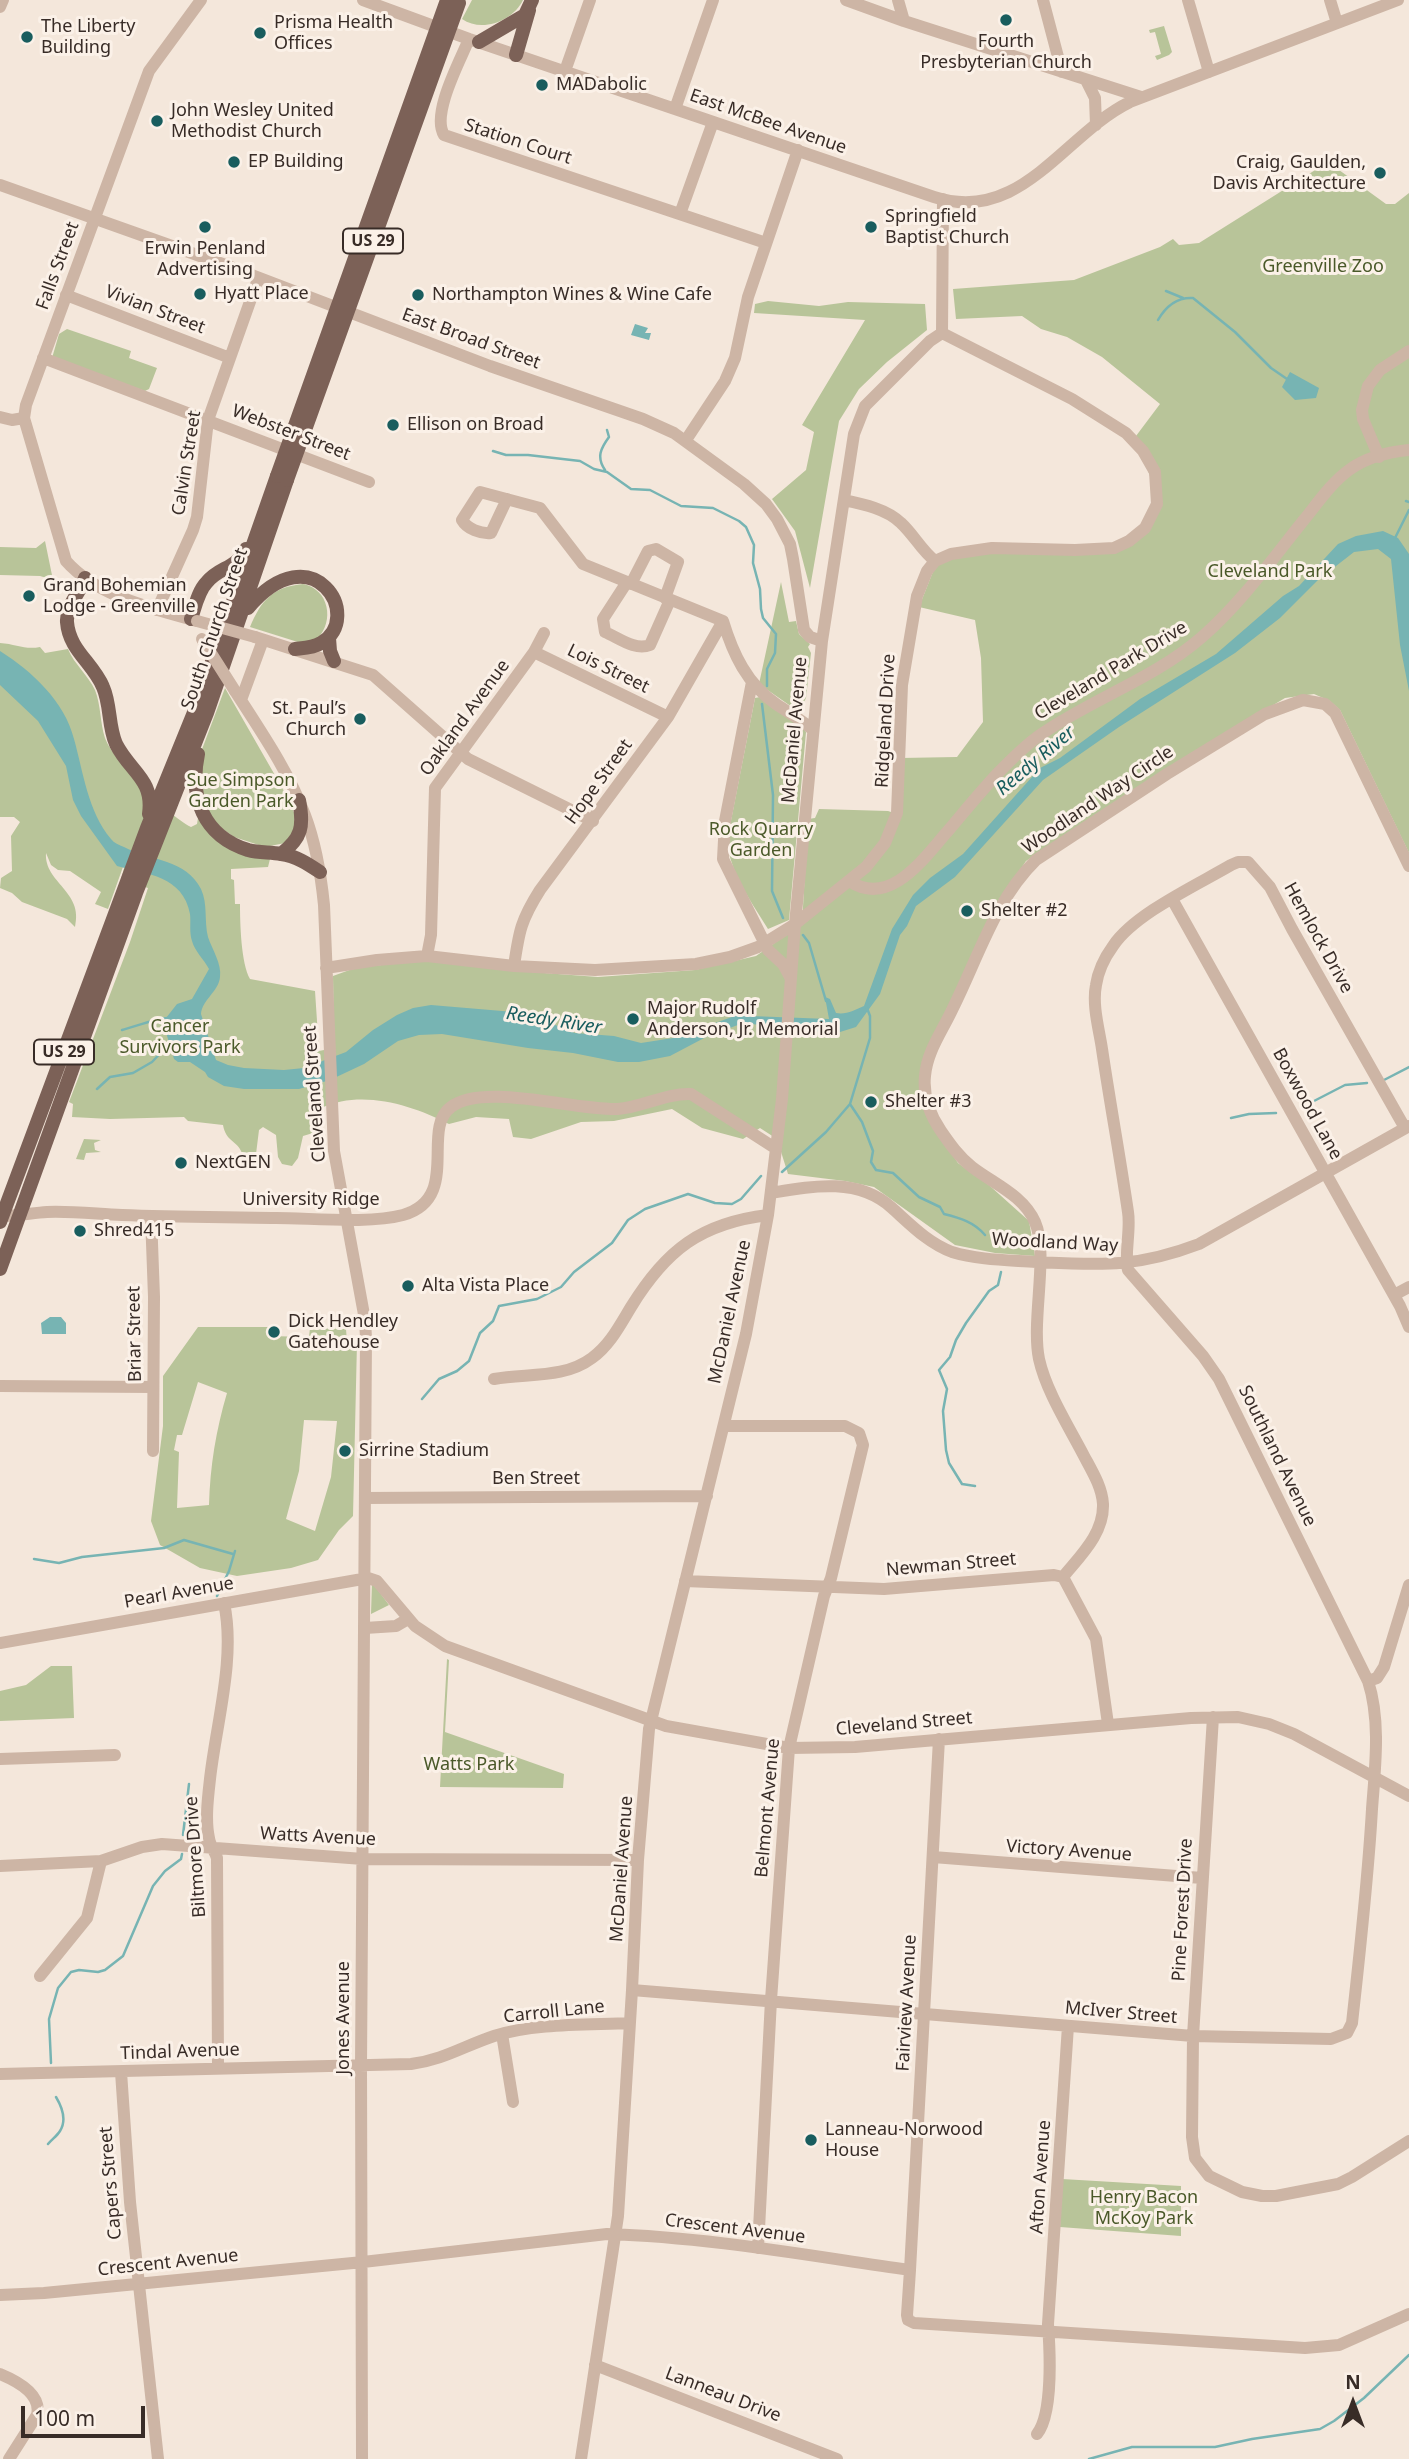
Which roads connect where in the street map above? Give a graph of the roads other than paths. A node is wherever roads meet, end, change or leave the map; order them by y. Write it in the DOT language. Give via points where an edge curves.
graph roads {
  1 [pos="2,0"];
  2 [pos="201,0"];
  3 [pos="363,0"];
  4 [pos="590,0"];
  5 [pos="713,0"];
  6 [pos="846,0"];
  7 [pos="898,0"];
  8 [pos="1043,0"];
  9 [pos="1188,0"];
  10 [pos="1330,0"];
  11 [pos="1398,0"];
  12 [pos="455,1"];
  13 [pos="531,4"];
  14 [pos="0,7"];
  15 [pos="904,21"];
  16 [pos="1337,23"];
  17 [pos="474,41"];
  18 [pos="516,55"];
  19 [pos="565,71"];
  20 [pos="1062,72"];
  21 [pos="1209,72"];
  22 [pos="1086,80"];
  23 [pos="1141,97"];
  24 [pos="675,109"];
  25 [pos="713,121"];
  26 [pos="1096,125"];
  27 [pos="798,150"];
  28 [pos="0,185"];
  29 [pos="943,199"];
  30 [pos="680,214"];
  31 [pos="94,219"];
  32 [pos="766,243"];
  33 [pos="258,279"];
  34 [pos="66,295"];
  35 [pos="942,333"];
  36 [pos="1409,351"];
  37 [pos="43,358"];
  38 [pos="230,358"];
  39 [pos="0,418"];
  40 [pos="24,418"];
  41 [pos="208,421"];
  42 [pos="686,440"];
  43 [pos="1409,450"];
  44 [pos="1379,457"];
  45 [pos="282,478"];
  46 [pos="369,482"];
  47 [pos="507,499"];
  48 [pos="844,500"];
  49 [pos="264,510"];
  50 [pos="935,561"];
  51 [pos="85,578"];
  52 [pos="629,583"];
  53 [pos="667,599"];
  54 [pos="157,610"];
  55 [pos="242,614"];
  56 [pos="194,620"];
  57 [pos="723,621"];
  58 [pos="544,632"];
  59 [pos="329,638"];
  60 [pos="260,639"];
  61 [pos="821,641"];
  62 [pos="295,649"];
  63 [pos="534,652"];
  64 [pos="334,661"];
  65 [pos="752,682"];
  66 [pos="238,696"];
  67 [pos="207,713"];
  68 [pos="667,718"];
  69 [pos="812,729"];
  70 [pos="460,753"];
  71 [pos="299,800"];
  72 [pos="593,821"];
  73 [pos="148,838"];
  74 [pos="281,854"];
  75 [pos="1409,866"];
  76 [pos="320,872"];
  77 [pos="849,880"];
  78 [pos="131,891"];
  79 [pos="1172,899"];
  80 [pos="795,924"];
  81 [pos="764,943"];
  82 [pos="428,956"];
  83 [pos="514,966"];
  84 [pos="326,968"];
  85 [pos="791,981"];
  86 [pos="1407,1127"];
  87 [pos="775,1148"];
  88 [pos="1325,1172"];
  89 [pos="771,1193"];
  90 [pos="23,1209"];
  91 [pos="2,1211"];
  92 [pos="768,1215"];
  93 [pos="151,1216"];
  94 [pos="346,1218"];
  95 [pos="1040,1262"];
  96 [pos="1126,1264"];
  97 [pos="0,1269"];
  98 [pos="1409,1287"];
  99 [pos="1394,1295"];
  100 [pos="1409,1326"];
  101 [pos="494,1379"];
  102 [pos="0,1386"];
  103 [pos="153,1387"];
  104 [pos="724,1426"];
  105 [pos="153,1451"];
  106 [pos="706,1496"];
  107 [pos="365,1498"];
  108 [pos="365,1577"];
  109 [pos="1063,1577"];
  110 [pos="685,1581"];
  111 [pos="1409,1585"];
  112 [pos="828,1586"];
  113 [pos="224,1603"];
  114 [pos="408,1619"];
  115 [pos="365,1628"];
  116 [pos="0,1643"];
  117 [pos="1368,1681"];
  118 [pos="1213,1717"];
  119 [pos="651,1721"];
  120 [pos="1108,1724"];
  121 [pos="939,1738"];
  122 [pos="789,1748"];
  123 [pos="115,1755"];
  124 [pos="0,1759"];
  125 [pos="1374,1776"];
  126 [pos="1409,1796"];
  127 [pos="213,1848"];
  128 [pos="933,1857"];
  129 [pos="363,1859"];
  130 [pos="638,1860"];
  131 [pos="100,1861"];
  132 [pos="0,1866"];
  133 [pos="1202,1878"];
  134 [pos="40,1976"];
  135 [pos="632,1990"];
  136 [pos="771,2000"];
  137 [pos="923,2013"];
  138 [pos="630,2023"];
  139 [pos="1068,2026"];
  140 [pos="502,2034"];
  141 [pos="1193,2036"];
  142 [pos="361,2065"];
  143 [pos="218,2068"];
  144 [pos="121,2071"];
  145 [pos="0,2074"];
  146 [pos="513,2102"];
  147 [pos="1409,2141"];
  148 [pos="616,2234"];
  149 [pos="758,2248"];
  150 [pos="363,2262"];
  151 [pos="910,2270"];
  152 [pos="138,2283"];
  153 [pos="0,2295"];
  154 [pos="1409,2314"];
  155 [pos="1049,2330"];
  156 [pos="595,2365"];
  157 [pos="0,2374"];
  158 [pos="1037,2434"];
  159 [pos="9,2459"];
  160 [pos="158,2459"];
  161 [pos="362,2459"];
  162 [pos="581,2459"];
  163 [pos="837,2459"];
  1 -- 14 [label="street"];
  2 -- 31 [label="street, Falls Street" via="149,71"];
  3 -- 17 [label="street, East McBee Avenue"];
  4 -- 19 [label="street"];
  5 -- 24 [label="street"];
  6 -- 15 [label="street"];
  7 -- 15 [label="street"];
  8 -- 20 [label="street"];
  9 -- 21 [label="street"];
  10 -- 16 [label="street"];
  11 -- 16 [label="street, East McBee Avenue"];
  12 -- 45 [label="main road, South Church Street / US 29, bridge"];
  13 -- 17 [label="main road" via="510,25"];
  13 -- 18 [label="main road"];
  15 -- 20 [label="street"];
  16 -- 21 [label="street, East McBee Avenue"];
  17 -- 18 [label="street, East McBee Avenue"];
  17 -- 30 [label="street, Station Court" via="448,91 439,121 444,135"];
  18 -- 19 [label="street, East McBee Avenue"];
  19 -- 24 [label="street, East McBee Avenue"];
  20 -- 22 [label="street"];
  21 -- 23 [label="street, East McBee Avenue"];
  22 -- 23 [label="street"];
  22 -- 26 [label="street" via="1095,97"];
  23 -- 26 [label="street, East McBee Avenue"];
  24 -- 25 [label="street, East McBee Avenue"];
  25 -- 27 [label="street, East McBee Avenue"];
  25 -- 30 [label="street"];
  26 -- 29 [label="street, East McBee Avenue" via="1041,173 1012,191 979,200"];
  27 -- 29 [label="street, East McBee Avenue"];
  27 -- 32 [label="street"];
  28 -- 31 [label="street, East Broad Street"];
  29 -- 35 [label="street"];
  30 -- 32 [label="street, Station Court"];
  31 -- 33 [label="street, East Broad Street"];
  31 -- 34 [label="street, Falls Street"];
  32 -- 42 [label="street" via="735,358"];
  33 -- 38 [label="street, Calvin Street"];
  33 -- 42 [label="street, East Broad Street" via="649,421"];
  34 -- 37 [label="street, Falls Street"];
  34 -- 38 [label="street, Vivian Street"];
  35 -- 48 [label="street, McDaniel Avenue" via="860,414"];
  35 -- 50 [label="street" via="1119,428 1143,451 1155,472 1157,490 1145,528 1114,548 1004,547"];
  36 -- 44 [label="street" via="1380,370 1368,386 1363,419"];
  37 -- 40 [label="street, Falls Street"];
  37 -- 41 [label="street, Webster Street"];
  38 -- 41 [label="street, Calvin Street"];
  39 -- 40 [label="street"];
  40 -- 51 [label="street" via="66,561"];
  41 -- 46 [label="street, Webster Street"];
  41 -- 54 [label="street, Calvin Street" via="197,517"];
  42 -- 61 [label="street, East Broad Street" via="744,484 777,519 792,552 804,629"];
  43 -- 44 [label="street, Cleveland Park Drive"];
  44 -- 77 [label="street, Cleveland Park Drive" via="1352,468 1334,484 1240,600 1194,644 1062,720 1021,750 908,874 881,887 859,886"];
  45 -- 49 [label="main road, South Church Street / US 29"];
  45 -- 55 [label="main road, South Church Street / US 29"];
  47 -- 52 [label="street" via="540,508 583,564"];
  48 -- 50 [label="street" via="901,522"];
  48 -- 61 [label="street, McDaniel Avenue"];
  49 -- 56 [label="main road" via="240,561 204,584"];
  49 -- 73 [label="main road, South Church Street / US 29"];
  50 -- 77 [label="street, Ridgeland Drive" via="922,581 908,645 894,826 878,853"];
  51 -- 54 [label="street"];
  51 -- 73 [label="main road" via="69,605 69,632 76,651 103,687 117,745 147,786"];
  52 -- 53 [label="street"];
  52 -- 53 [label="street" via="648,551 656,550 678,562"];
  52 -- 53 [label="street" via="602,625 605,632 636,646 650,645"];
  53 -- 57 [label="street"];
  54 -- 56 [label="street"];
  55 -- 59 [label="main road" via="277,582 293,576 312,577 335,601 336,620"];
  55 -- 67 [label="main road, South Church Street / US 29"];
  56 -- 60 [label="street, bridge"];
  56 -- 66 [label="street, Cleveland Street, bridge"];
  57 -- 65 [label="street" via="730,644"];
  57 -- 68 [label="street, Hope Street"];
  58 -- 63 [label="street, Oakland Avenue"];
  59 -- 62 [label="main road" via="310,648"];
  59 -- 64 [label="main road"];
  60 -- 62 [label="street"];
  60 -- 66 [label="street"];
  61 -- 69 [label="street, McDaniel Avenue"];
  62 -- 64 [label="street"];
  63 -- 68 [label="street, Lois Street"];
  63 -- 70 [label="street, Oakland Avenue"];
  64 -- 70 [label="street" via="373,675"];
  65 -- 69 [label="street"];
  65 -- 81 [label="street" via="722,838 723,859"];
  66 -- 71 [label="street, Cleveland Street"];
  67 -- 73 [label="main road, South Church Street / US 29"];
  67 -- 74 [label="main road" via="194,775 201,810 235,845"];
  68 -- 72 [label="street, Hope Street"];
  69 -- 80 [label="street, McDaniel Avenue"];
  70 -- 72 [label="street"];
  70 -- 82 [label="street, Oakland Avenue" via="433,793"];
  71 -- 74 [label="main road" via="301,830"];
  71 -- 76 [label="street, Cleveland Street"];
  72 -- 83 [label="street, Hope Street" via="525,915"];
  73 -- 78 [label="main road, South Church Street / US 29"];
  74 -- 76 [label="main road" via="303,860"];
  75 -- 95 [label="street, Woodland Way Circle" via="1335,713 1325,704 1303,700 1245,725 1027,868 986,936 928,1059 924,1086 934,1120 960,1156 1019,1200 1031,1215 1038,1229"];
  76 -- 84 [label="street, Cleveland Street"];
  77 -- 80 [label="street, Ridgeland Drive"];
  78 -- 90 [label="main road, South Church Street / US 29"];
  78 -- 91 [label="main road, South Church Street / US 29"];
  79 -- 86 [label="street, Hemlock Drive" via="1238,862 1248,862 1275,895"];
  79 -- 88 [label="street, Boxwood Lane"];
  79 -- 96 [label="street, Hemlock Drive" via="1122,935 1096,984 1129,1215"];
  80 -- 81 [label="street, Ridgeland Drive"];
  80 -- 85 [label="street, McDaniel Avenue"];
  81 -- 83 [label="street, Ridgeland Drive" via="730,957 677,966 595,970"];
  81 -- 85 [label="street"];
  82 -- 83 [label="street, Ridgeland Drive"];
  82 -- 84 [label="street, Ridgeland Drive"];
  84 -- 94 [label="street, Cleveland Street" via="330,1102"];
  85 -- 87 [label="street, McDaniel Avenue"];
  86 -- 88 [label="street, Woodland Way"];
  87 -- 89 [label="street, McDaniel Avenue"];
  87 -- 94 [label="street, University Ridge" via="691,1094 618,1109 522,1098 468,1100 444,1113 436,1180 427,1199 400,1215"];
  88 -- 96 [label="street, Woodland Way" via="1199,1244"];
  88 -- 99 [label="street, Boxwood Lane"];
  89 -- 92 [label="street, McDaniel Avenue"];
  89 -- 95 [label="street, Woodland Way" via="821,1186 856,1188 879,1199 929,1240 952,1252"];
  90 -- 91 [label="street, University Ridge"];
  90 -- 93 [label="street, University Ridge"];
  90 -- 97 [label="main road, South Church Street / US 29"];
  92 -- 101 [label="street" via="707,1229 674,1252 593,1358 562,1372"];
  92 -- 104 [label="street, McDaniel Avenue"];
  93 -- 94 [label="street, University Ridge"];
  93 -- 103 [label="street, Briar Street"];
  94 -- 107 [label="street, Cleveland Street" via="365,1320"];
  95 -- 96 [label="street, Woodland Way"];
  95 -- 109 [label="street, Woodland Way Circle" via="1035,1336 1040,1362 1097,1481 1103,1504 1099,1528"];
  96 -- 117 [label="street, Southland Avenue" via="1219,1379"];
  98 -- 99 [label="street"];
  99 -- 100 [label="street, Boxwood Lane"];
  102 -- 103 [label="street"];
  103 -- 105 [label="street, Briar Street"];
  104 -- 106 [label="street, McDaniel Avenue"];
  104 -- 112 [label="street, Belmont Avenue" via="845,1426 859,1433 863,1451"];
  106 -- 107 [label="street, Ben Street"];
  106 -- 110 [label="street, McDaniel Avenue"];
  107 -- 108 [label="street, Cleveland Street"];
  108 -- 113 [label="street, Pearl Avenue"];
  108 -- 114 [label="street, Cleveland Street" via="377,1581"];
  108 -- 115 [label="street, Jones Avenue"];
  109 -- 112 [label="street, Newman Street" via="884,1589"];
  109 -- 120 [label="street" via="1096,1639"];
  110 -- 112 [label="street, Newman Street"];
  110 -- 119 [label="street, McDaniel Avenue"];
  111 -- 117 [label="street" via="1384,1667 1377,1678"];
  112 -- 122 [label="street, Belmont Avenue"];
  113 -- 116 [label="street, Pearl Avenue"];
  113 -- 127 [label="street, Biltmore Drive" via="227,1654 209,1791"];
  114 -- 115 [label="street" via="396,1626"];
  114 -- 119 [label="street, Cleveland Street" via="427,1635 467,1655"];
  115 -- 129 [label="street, Jones Avenue"];
  117 -- 125 [label="street" via="1375,1709"];
  118 -- 120 [label="street, Cleveland Street"];
  118 -- 125 [label="street, Cleveland Street" via="1238,1717 1277,1727"];
  118 -- 133 [label="street, Pine Forest Drive"];
  119 -- 122 [label="street, Cleveland Street"];
  119 -- 130 [label="street, McDaniel Avenue"];
  120 -- 121 [label="street, Cleveland Street"];
  121 -- 122 [label="street, Cleveland Street"];
  121 -- 128 [label="street, Fairview Avenue"];
  122 -- 136 [label="street, Belmont Avenue"];
  123 -- 124 [label="street"];
  125 -- 126 [label="street, Cleveland Street"];
  125 -- 141 [label="street, McIver Street" via="1351,2028 1331,2039"];
  127 -- 129 [label="street, Watts Avenue"];
  127 -- 131 [label="street, Watts Avenue" via="152,1845"];
  127 -- 143 [label="street, Biltmore Drive" via="218,1858"];
  128 -- 133 [label="street, Victory Avenue"];
  128 -- 137 [label="street, Fairview Avenue"];
  129 -- 130 [label="street, Watts Avenue"];
  129 -- 142 [label="street, Jones Avenue"];
  130 -- 135 [label="street, McDaniel Avenue"];
  131 -- 132 [label="street, Watts Avenue"];
  131 -- 134 [label="street" via="87,1918"];
  133 -- 141 [label="street, Pine Forest Drive"];
  135 -- 136 [label="street, McIver Street"];
  135 -- 138 [label="street, McDaniel Avenue"];
  136 -- 137 [label="street, McIver Street"];
  136 -- 149 [label="street, Belmont Avenue"];
  137 -- 139 [label="street, McIver Street"];
  137 -- 151 [label="street, Fairview Avenue"];
  138 -- 140 [label="street, Carroll Lane"];
  138 -- 148 [label="street, McDaniel Avenue"];
  139 -- 141 [label="street, McIver Street"];
  139 -- 155 [label="street, Afton Avenue"];
  140 -- 142 [label="street, Carroll Lane" via="430,2061"];
  140 -- 146 [label="street"];
  141 -- 147 [label="street, Pine Forest Drive" via="1193,2152 1209,2176 1250,2195 1276,2196 1338,2184"];
  142 -- 143 [label="street, Tindal Avenue"];
  142 -- 150 [label="street, Jones Avenue"];
  143 -- 144 [label="street, Tindal Avenue"];
  144 -- 145 [label="street, Tindal Avenue"];
  144 -- 152 [label="street, Capers Street"];
  148 -- 149 [label="street, Crescent Avenue"];
  148 -- 150 [label="street, Crescent Avenue"];
  148 -- 156 [label="street, McDaniel Avenue"];
  149 -- 151 [label="street, Crescent Avenue"];
  150 -- 152 [label="street, Crescent Avenue"];
  150 -- 161 [label="street, Jones Avenue"];
  151 -- 155 [label="street" via="907,2315 914,2323"];
  152 -- 153 [label="street, Crescent Avenue"];
  152 -- 160 [label="street, Capers Street"];
  154 -- 155 [label="street" via="1350,2342 1324,2347"];
  155 -- 158 [label="street, Afton Avenue" via="1046,2418"];
  156 -- 162 [label="street, McDaniel Avenue"];
  156 -- 163 [label="street, Lanneau Drive"];
  157 -- 159 [label="street" via="21,2384 38,2409"];
}
